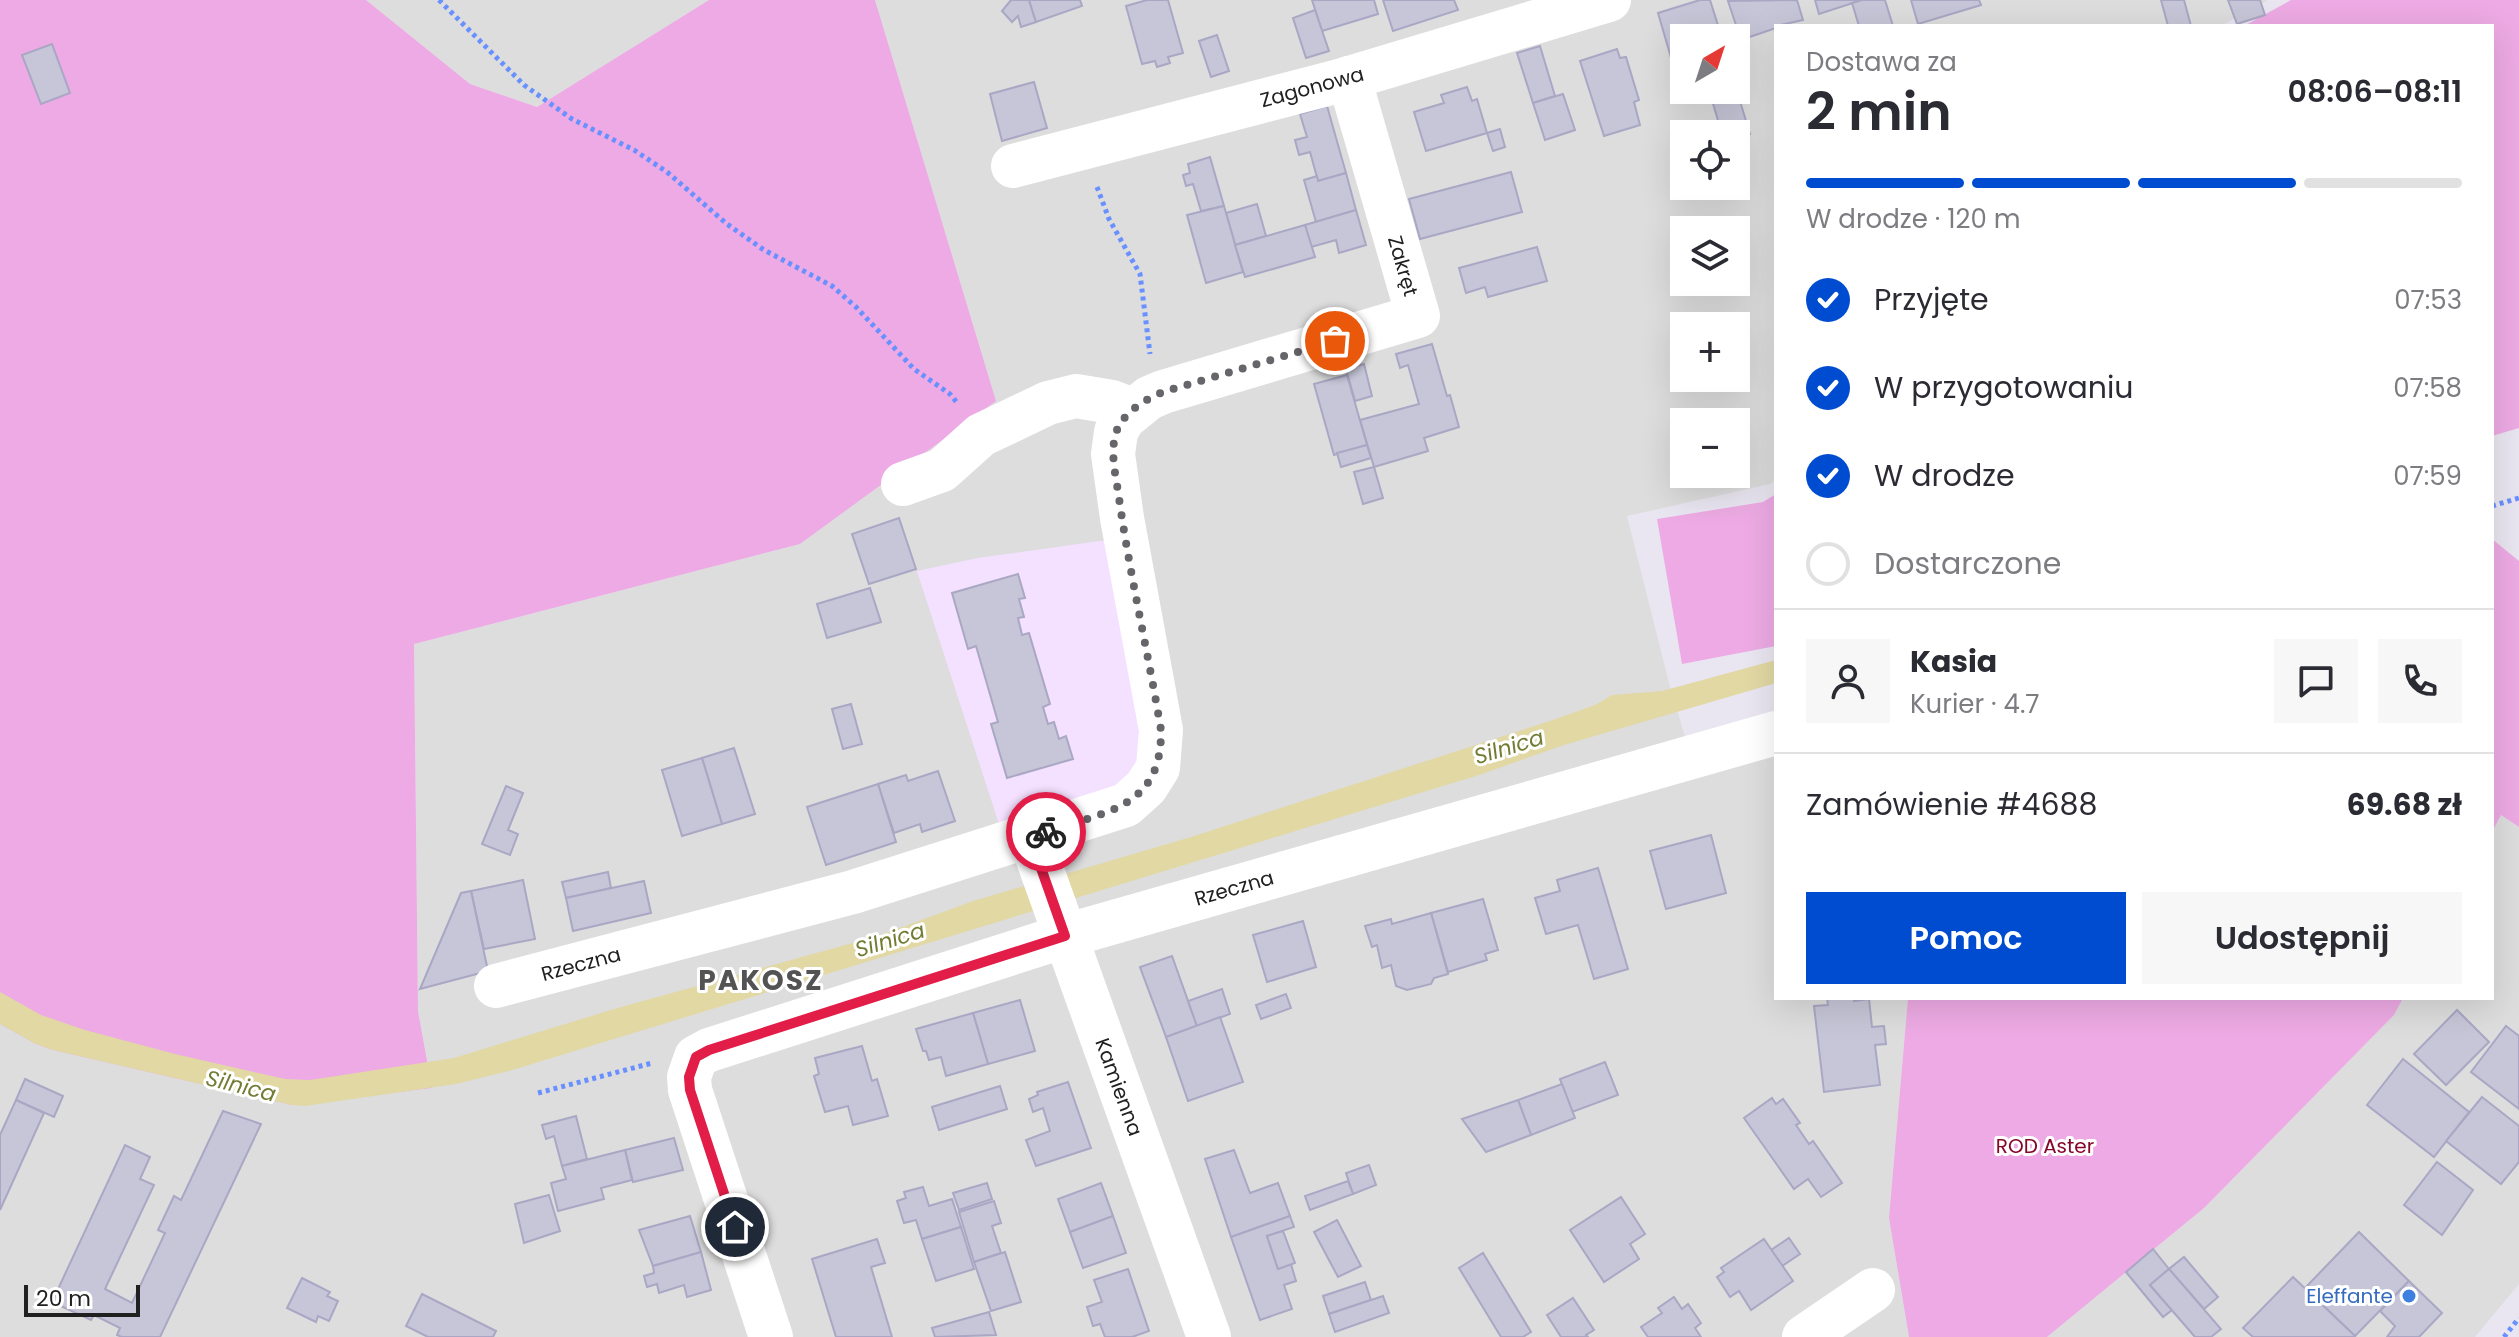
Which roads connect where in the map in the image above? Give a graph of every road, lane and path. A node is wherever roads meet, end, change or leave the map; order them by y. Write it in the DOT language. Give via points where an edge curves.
graph roads {
  1 [pos="439,0"];
  2 [pos="1609,0"];
  3 [pos="1349,78"];
  4 [pos="1083,148"];
  5 [pos="1013,166"];
  6 [pos="1148,400"];
  7 [pos="981,435"];
  8 [pos="903,484"];
  9 [pos="2519,498"];
  10 [pos="2494,505"];
  11 [pos="1774,734"];
  12 [pos="1035,850"];
  13 [pos="1061,926"];
  14 [pos="496,986"];
  15 [pos="696,1057"];
  16 [pos="538,1093"];
  17 [pos="1873,1290"];
  18 [pos="2519,1318"];
  19 [pos="771,1337"];
  20 [pos="1209,1337"];
  21 [pos="1804,1337"];
  22 [pos="2504,1337"];
  1 -- 7 [label="path" via="524,85 572,119 667,172 764,250 832,286 914,369 950,394"];
  2 -- 3 [label="street, Zagonowa"];
  3 -- 4 [label="street, Zagonowa"];
  3 -- 6 [label="street, Zakręt" via="1418,316"];
  4 -- 5 [label="street, Zagonowa"];
  4 -- 6 [label="path" via="1109,219 1140,274"];
  6 -- 7 [label="street" via="1076,396 1020,414"];
  6 -- 12 [label="street, Rzeczna" via="1123,419 1113,454 1161,749 1153,778 1126,805"];
  7 -- 8 [label="street" via="942,470"];
  9 -- 10 [label="path"];
  11 -- 13 [label="street, Rzeczna"];
  12 -- 13 [label="street, Kamienna"];
  12 -- 14 [label="street, Rzeczna"];
  13 -- 15 [label="street, Rzeczna"];
  13 -- 20 [label="street, Kamienna"];
  15 -- 16 [label="path" via="665,1059"];
  15 -- 19 [label="street" via="690,1090"];
  17 -- 21 [label="street"];
  18 -- 22 [label="path"];
}
